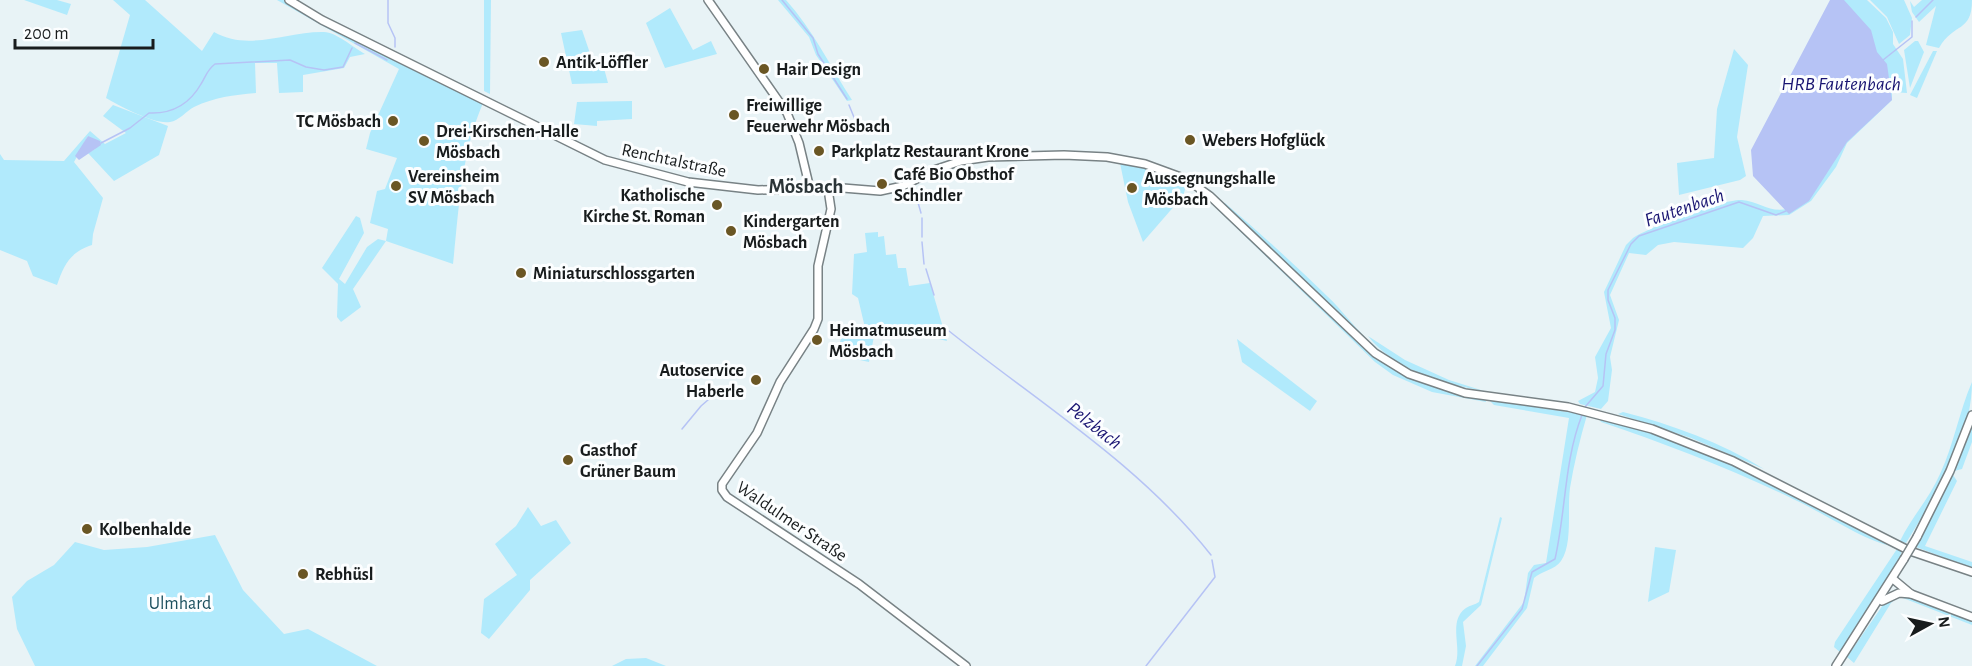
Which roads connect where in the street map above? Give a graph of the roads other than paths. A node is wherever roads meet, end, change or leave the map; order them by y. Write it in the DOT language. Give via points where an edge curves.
graph roads {
  1 [pos="289,0"];
  2 [pos="708,0"];
  3 [pos="810,189"];
  4 [pos="828,189"];
  5 [pos="1972,415"];
  6 [pos="1972,572"];
  7 [pos="1892,582"];
  8 [pos="1899,593"];
  9 [pos="1911,594"];
  10 [pos="1872,613"];
  11 [pos="1972,617"];
  12 [pos="966,666"];
  13 [pos="1836,666"];
  1 -- 3 [label="main road, Renchtalstraße" via="384,52 604,160 721,187"];
  2 -- 3 [label="main road" via="787,113"];
  3 -- 4 [label="main road, Renchtalstraße"];
  4 -- 6 [label="main road, Renchtalstraße" via="889,190 952,163 988,157 1107,157 1160,168 1193,183 1375,353 1409,374 1464,393 1579,410 1652,429 1733,461 1910,551"];
  4 -- 12 [label="main road, Waldulmer Straße" via="831,208 818,266 818,319 722,490 859,584"];
  5 -- 7 [label="main road, bridge" via="1950,471"];
  7 -- 8 [label="main road"];
  7 -- 9 [label="main road"];
  7 -- 10 [label="main road"];
  8 -- 9 [label="main road"];
  8 -- 10 [label="main road" via="1883,600"];
  9 -- 11 [label="main road"];
  10 -- 13 [label="main road"];
}
